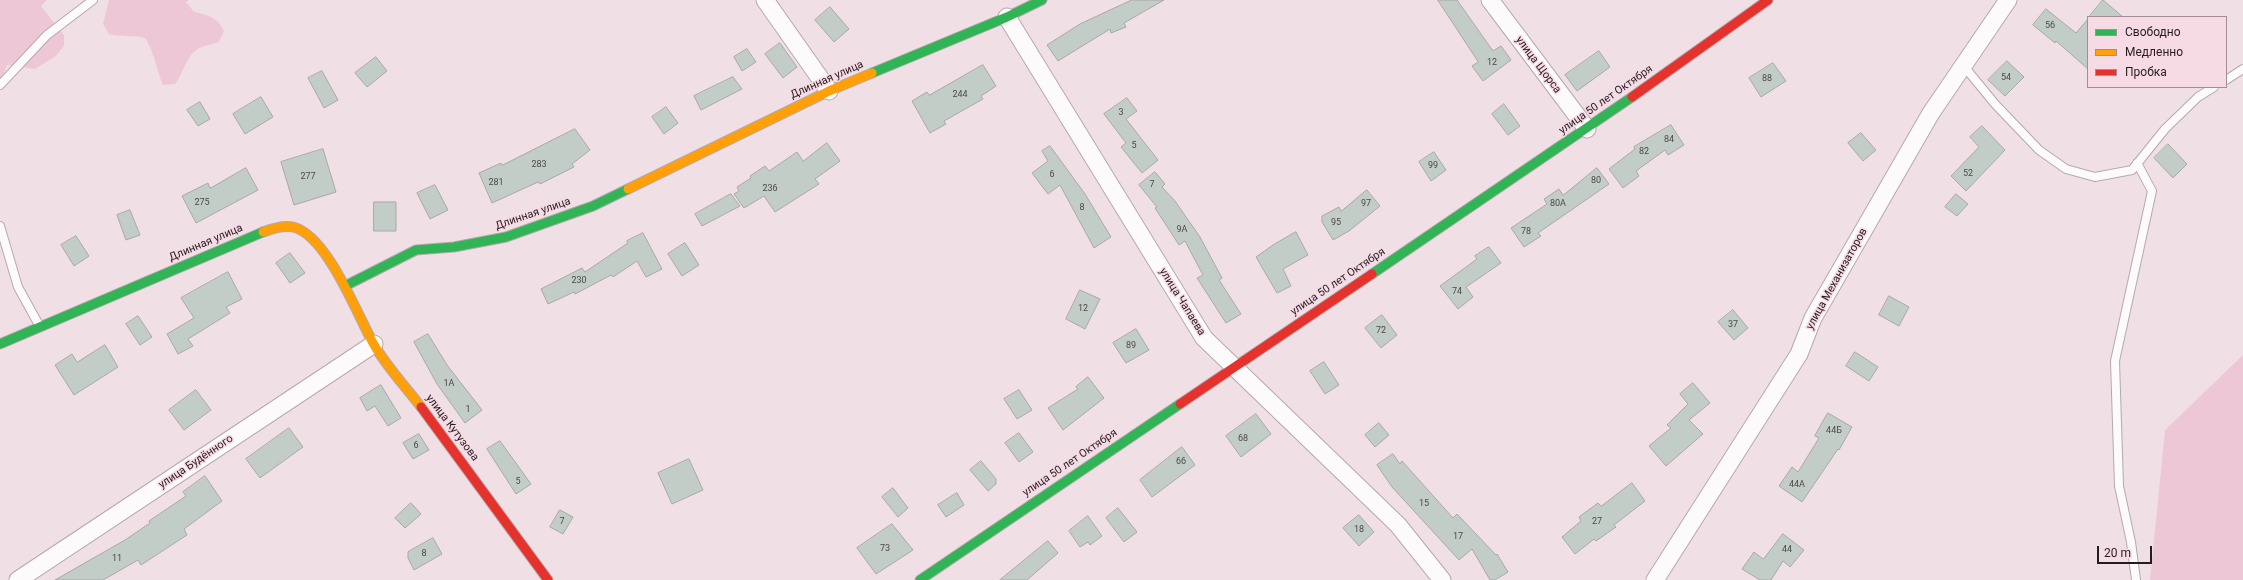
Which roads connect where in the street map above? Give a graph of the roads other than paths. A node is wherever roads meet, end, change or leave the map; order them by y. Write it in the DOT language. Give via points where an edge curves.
graph roads {
  1 [pos="93,0"];
  2 [pos="765,0"];
  3 [pos="1042,0"];
  4 [pos="1490,0"];
  5 [pos="1768,0"];
  6 [pos="2008,0"];
  7 [pos="1006,17"];
  8 [pos="1963,65"];
  9 [pos="2243,69"];
  10 [pos="2227,79"];
  11 [pos="0,86"];
  12 [pos="2212,88"];
  13 [pos="829,91"];
  14 [pos="1587,129"];
  15 [pos="2137,163"];
  16 [pos="0,226"];
  17 [pos="345,286"];
  18 [pos="40,326"];
  19 [pos="0,344"];
  20 [pos="374,344"];
  21 [pos="1235,366"];
  22 [pos="18,580"];
  23 [pos="548,580"];
  24 [pos="920,580"];
  25 [pos="1442,580"];
  26 [pos="1655,580"];
  27 [pos="2136,580"];
  1 -- 11 [label="lane" via="47,35"];
  2 -- 13 [label="street"];
  3 -- 7 [label="street, Длинная улица"];
  4 -- 14 [label="street, улица Щорса"];
  5 -- 14 [label="street, улица 50 лет Октября"];
  6 -- 8 [label="street, улица Механизаторов"];
  7 -- 13 [label="street, Длинная улица"];
  7 -- 21 [label="street, улица Чапаева" via="1204,338"];
  8 -- 15 [label="lane" via="1995,104 2039,150 2066,169 2095,177 2132,170"];
  8 -- 26 [label="street, улица Механизаторов" via="1931,113 1813,318 1799,354"];
  9 -- 10 [label="lane"];
  12 -- 15 [label="lane" via="2198,97 2165,129"];
  13 -- 17 [label="street, Длинная улица" via="593,206 506,237 454,247 416,250"];
  14 -- 21 [label="street, улица 50 лет Октября"];
  15 -- 27 [label="lane" via="2152,191 2115,361 2119,486"];
  16 -- 18 [label="lane" via="18,287"];
  17 -- 18 [label="street, Длинная улица" via="314,239 293,227 273,228"];
  17 -- 20 [label="street, улица Кутузова"];
  18 -- 19 [label="street, Длинная улица"];
  20 -- 22 [label="street, улица Будённого"];
  20 -- 23 [label="street, улица Кутузова"];
  21 -- 24 [label="street, улица 50 лет Октября"];
  21 -- 25 [label="street, улица Чапаева" via="1398,525"];
}
